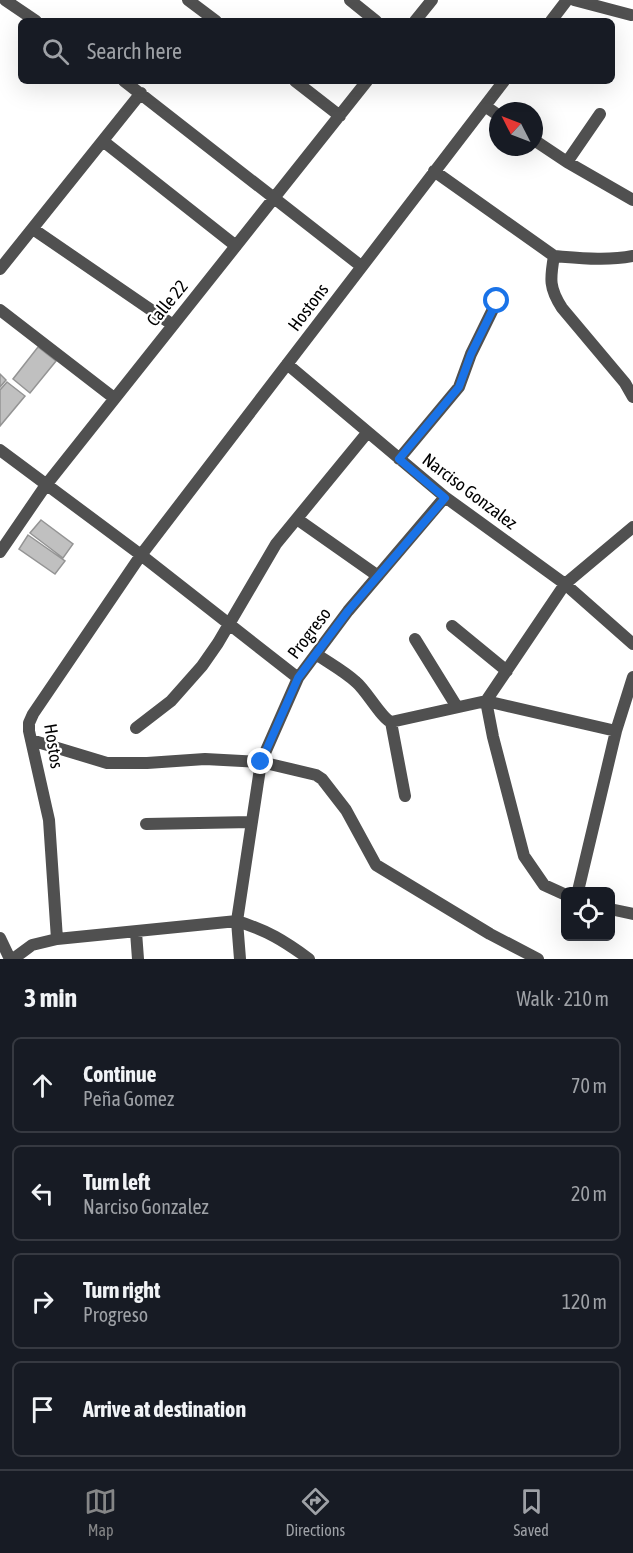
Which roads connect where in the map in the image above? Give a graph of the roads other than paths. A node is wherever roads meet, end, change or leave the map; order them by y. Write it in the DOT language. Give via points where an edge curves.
graph roads {
  1 [pos="5,0"];
  2 [pos="188,0"];
  3 [pos="350,0"];
  4 [pos="432,0"];
  5 [pos="567,0"];
  6 [pos="574,0"];
  7 [pos="631,15"];
  8 [pos="32,18"];
  9 [pos="212,18"];
  10 [pos="372,18"];
  11 [pos="418,18"];
  12 [pos="553,18"];
  13 [pos="128,84"];
  14 [pos="299,84"];
  15 [pos="366,84"];
  16 [pos="502,84"];
  17 [pos="141,93"];
  18 [pos="485,106"];
  19 [pos="489,109"];
  20 [pos="600,114"];
  21 [pos="340,116"];
  22 [pos="103,141"];
  23 [pos="543,146"];
  24 [pos="567,162"];
  25 [pos="434,171"];
  26 [pos="274,199"];
  27 [pos="633,200"];
  28 [pos="33,229"];
  29 [pos="236,246"];
  30 [pos="554,256"];
  31 [pos="633,256"];
  32 [pos="361,266"];
  33 [pos="0,269"];
  34 [pos="497,301"];
  35 [pos="0,309"];
  36 [pos="173,326"];
  37 [pos="287,364"];
  38 [pos="629,381"];
  39 [pos="633,397"];
  40 [pos="114,398"];
  41 [pos="367,433"];
  42 [pos="0,450"];
  43 [pos="399,459"];
  44 [pos="46,485"];
  45 [pos="445,498"];
  46 [pos="297,519"];
  47 [pos="633,527"];
  48 [pos="0,552"];
  49 [pos="141,555"];
  50 [pos="378,576"];
  51 [pos="566,584"];
  52 [pos="230,623"];
  53 [pos="452,626"];
  54 [pos="415,639"];
  55 [pos="633,644"];
  56 [pos="316,654"];
  57 [pos="507,671"];
  58 [pos="633,677"];
  59 [pos="298,678"];
  60 [pos="486,701"];
  61 [pos="457,707"];
  62 [pos="391,722"];
  63 [pos="136,728"];
  64 [pos="616,731"];
  65 [pos="31,740"];
  66 [pos="261,762"];
  67 [pos="405,796"];
  68 [pos="252,822"];
  69 [pos="146,824"];
  70 [pos="579,887"];
  71 [pos="561,893"];
  72 [pos="615,910"];
  73 [pos="633,914"];
  74 [pos="237,921"];
  75 [pos="136,932"];
  76 [pos="0,938"];
  77 [pos="57,939"];
  78 [pos="12,959"];
  79 [pos="138,959"];
  80 [pos="240,959"];
  81 [pos="309,959"];
  82 [pos="538,959"];
  1 -- 8 [label="street"];
  2 -- 9 [label="street"];
  3 -- 10 [label="street"];
  4 -- 11 [label="street"];
  5 -- 12 [label="street"];
  6 -- 7 [label="street"];
  13 -- 17 [label="street"];
  14 -- 21 [label="street"];
  15 -- 21 [label="street, Calle 22"];
  16 -- 18 [label="street, Hostons"];
  17 -- 22 [label="street"];
  17 -- 26 [label="street"];
  18 -- 19 [label="street"];
  18 -- 25 [label="street, Hostons"];
  20 -- 24 [label="street"];
  21 -- 26 [label="street, Calle 22"];
  22 -- 28 [label="street"];
  22 -- 29 [label="street"];
  23 -- 24 [label="street"];
  24 -- 27 [label="street"];
  25 -- 30 [label="street"];
  25 -- 32 [label="street, Hostons"];
  26 -- 29 [label="street, Calle 22"];
  26 -- 32 [label="street"];
  28 -- 33 [label="street"];
  28 -- 36 [label="street"];
  29 -- 36 [label="street, Calle 22"];
  30 -- 31 [label="street"];
  30 -- 38 [label="street" via="554,296"];
  32 -- 37 [label="street, Hostons"];
  34 -- 43 [label="street" via="459,387"];
  35 -- 40 [label="street"];
  36 -- 40 [label="street, Calle 22"];
  37 -- 41 [label="street, Narciso Gonzalez"];
  37 -- 49 [label="street, Hostons"];
  38 -- 39 [label="street"];
  40 -- 44 [label="street, Calle 22"];
  41 -- 43 [label="street, Narciso Gonzalez"];
  41 -- 46 [label="street"];
  42 -- 44 [label="street"];
  43 -- 45 [label="street, Narciso Gonzalez"];
  44 -- 48 [label="street, Calle 22"];
  44 -- 49 [label="street"];
  45 -- 50 [label="street, Progreso"];
  45 -- 51 [label="street, Narciso Gonzalez"];
  46 -- 50 [label="street"];
  46 -- 52 [label="street" via="276,544"];
  47 -- 51 [label="street"];
  49 -- 52 [label="street"];
  49 -- 65 [label="street, Hostos" via="33,714 29,723"];
  50 -- 56 [label="street, Progreso"];
  51 -- 55 [label="street, Narciso Gonzalez"];
  51 -- 57 [label="street"];
  52 -- 59 [label="street"];
  52 -- 63 [label="street" via="186,685"];
  53 -- 57 [label="street"];
  54 -- 61 [label="street"];
  56 -- 59 [label="street, Progreso"];
  56 -- 62 [label="street" via="356,681"];
  57 -- 60 [label="street"];
  58 -- 64 [label="street"];
  59 -- 66 [label="street, Progreso"];
  60 -- 61 [label="street"];
  60 -- 64 [label="street"];
  60 -- 71 [label="street" via="524,856 543,885"];
  61 -- 62 [label="street"];
  62 -- 67 [label="street"];
  64 -- 70 [label="street"];
  65 -- 66 [label="street" via="107,763 205,759"];
  65 -- 77 [label="street, Hostos" via="49,820"];
  66 -- 68 [label="street, Progreso"];
  66 -- 82 [label="street" via="322,778 346,810 376,865"];
  68 -- 69 [label="street"];
  68 -- 74 [label="street, Progreso"];
  72 -- 73 [label="street"];
  74 -- 75 [label="street"];
  74 -- 80 [label="street, Progreso"];
  74 -- 81 [label="street" via="265,930"];
  75 -- 77 [label="street"];
  75 -- 79 [label="street"];
  76 -- 78 [label="street"];
  77 -- 78 [label="street" via="32,945"];
}
